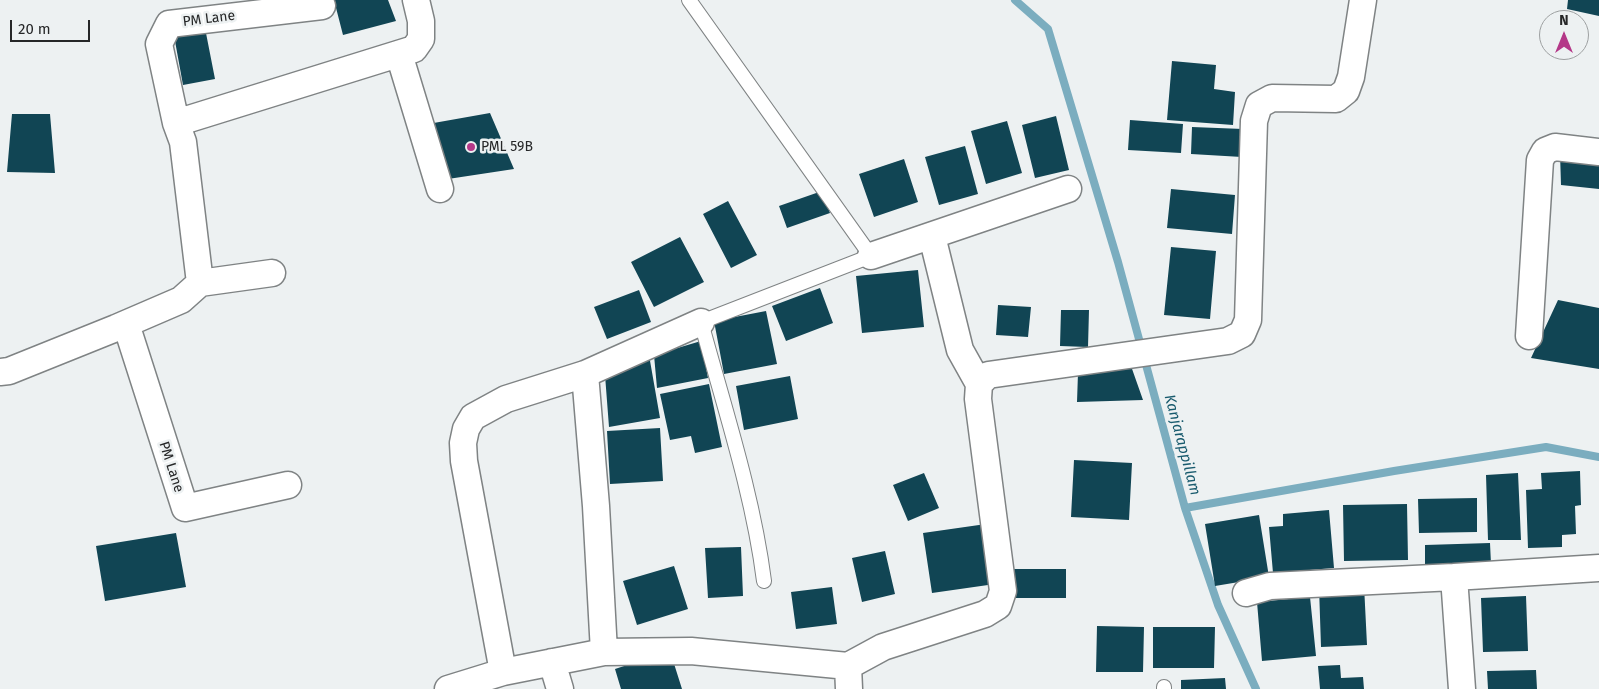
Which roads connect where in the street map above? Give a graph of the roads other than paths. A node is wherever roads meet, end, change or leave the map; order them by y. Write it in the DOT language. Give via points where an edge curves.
graph roads {
  1 [pos="416,0"];
  2 [pos="689,0"];
  3 [pos="1363,0"];
  4 [pos="322,6"];
  5 [pos="399,54"];
  6 [pos="176,123"];
  7 [pos="1599,152"];
  8 [pos="440,189"];
  9 [pos="1068,189"];
  10 [pos="932,236"];
  11 [pos="871,256"];
  12 [pos="272,273"];
  13 [pos="200,283"];
  14 [pos="701,322"];
  15 [pos="126,324"];
  16 [pos="1529,336"];
  17 [pos="0,372"];
  18 [pos="585,374"];
  19 [pos="979,384"];
  20 [pos="288,485"];
  21 [pos="1599,568"];
  22 [pos="1454,576"];
  23 [pos="764,581"];
  24 [pos="1246,593"];
  25 [pos="604,652"];
  26 [pos="552,662"];
  27 [pos="503,672"];
  28 [pos="849,678"];
  29 [pos="448,689"];
  30 [pos="560,689"];
  31 [pos="1462,689"];
  1 -- 5 [label="street" via="422,21 422,39 414,49"];
  2 -- 11 [label="lane"];
  3 -- 19 [label="street" via="1346,91 1336,99 1272,98 1259,105 1254,121 1248,320 1242,334 1228,341 988,375"];
  4 -- 6 [label="street, PM Lane" via="169,24 159,44"];
  5 -- 6 [label="street"];
  5 -- 8 [label="street"];
  6 -- 13 [label="street, PM Lane" via="183,142"];
  7 -- 16 [label="street" via="1556,147 1545,151 1540,160"];
  9 -- 10 [label="street"];
  10 -- 11 [label="street"];
  10 -- 19 [label="street" via="960,350"];
  11 -- 14 [label="lane"];
  12 -- 13 [label="street"];
  13 -- 15 [label="street" via="181,300"];
  14 -- 18 [label="street"];
  14 -- 23 [label="lane" via="742,472"];
  15 -- 17 [label="street"];
  15 -- 20 [label="street, PM Lane" via="185,508"];
  18 -- 25 [label="street"];
  18 -- 27 [label="street" via="506,399 473,418 466,429 464,461"];
  19 -- 28 [label="street" via="978,398 1003,591 998,606 985,614 883,648"];
  21 -- 22 [label="street"];
  22 -- 24 [label="street" via="1270,586"];
  22 -- 31 [label="street"];
  25 -- 26 [label="street"];
  25 -- 28 [label="street" via="691,650"];
  26 -- 27 [label="street"];
  26 -- 30 [label="street"];
  27 -- 29 [label="street"];
}
